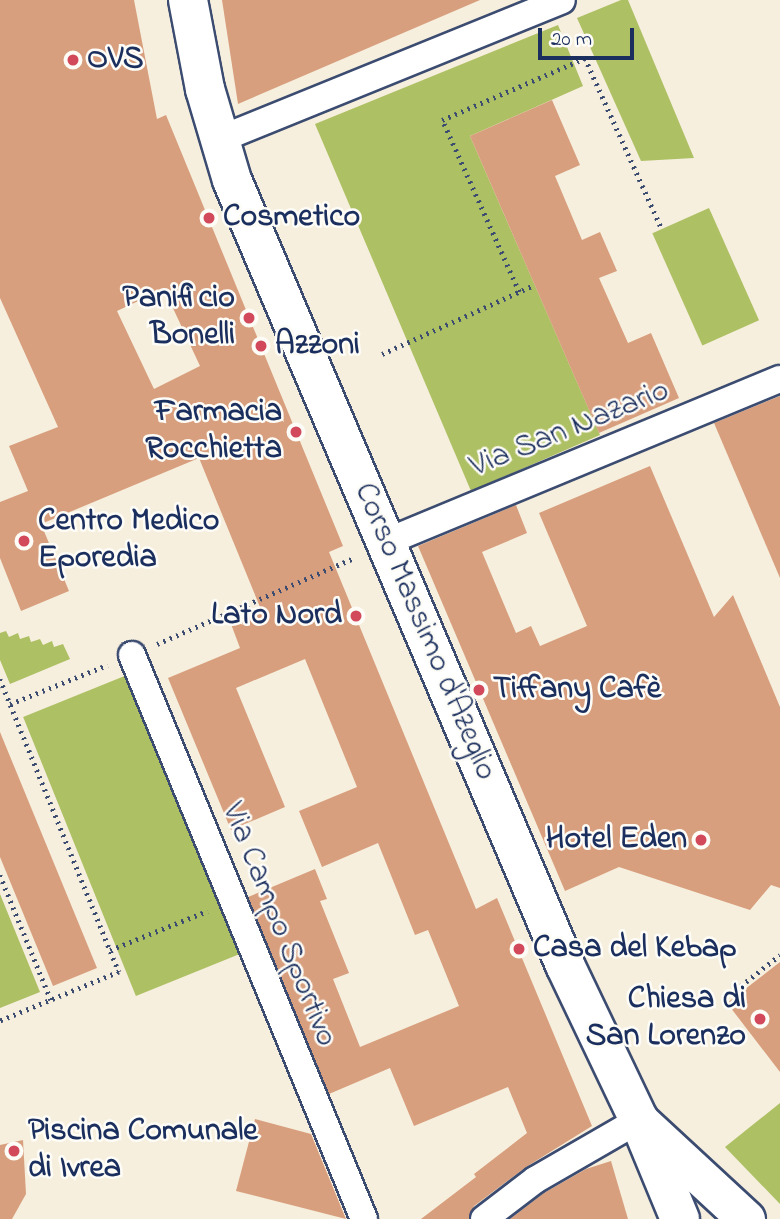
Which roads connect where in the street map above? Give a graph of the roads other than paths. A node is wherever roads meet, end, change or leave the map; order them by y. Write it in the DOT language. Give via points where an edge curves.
graph roads {
  1 [pos="188,0"];
  2 [pos="562,0"];
  3 [pos="218,140"];
  4 [pos="780,379"];
  5 [pos="374,548"];
  6 [pos="132,655"];
  7 [pos="628,1127"];
  8 [pos="364,1219"];
  9 [pos="484,1219"];
  10 [pos="680,1219"];
  11 [pos="746,1219"];
  1 -- 3 [label="main road, Corso Massimo d'Azeglio"];
  2 -- 3 [label="street"];
  3 -- 5 [label="main road, Corso Massimo d'Azeglio"];
  4 -- 5 [label="street, Via San Nazario"];
  5 -- 7 [label="main road, Corso Massimo d'Azeglio" via="565,965"];
  6 -- 8 [label="street, Via Campo Sportivo"];
  7 -- 9 [label="street" via="535,1180"];
  7 -- 10 [label="main road, Corso Massimo d'Azeglio"];
  7 -- 11 [label="main road"];
}
